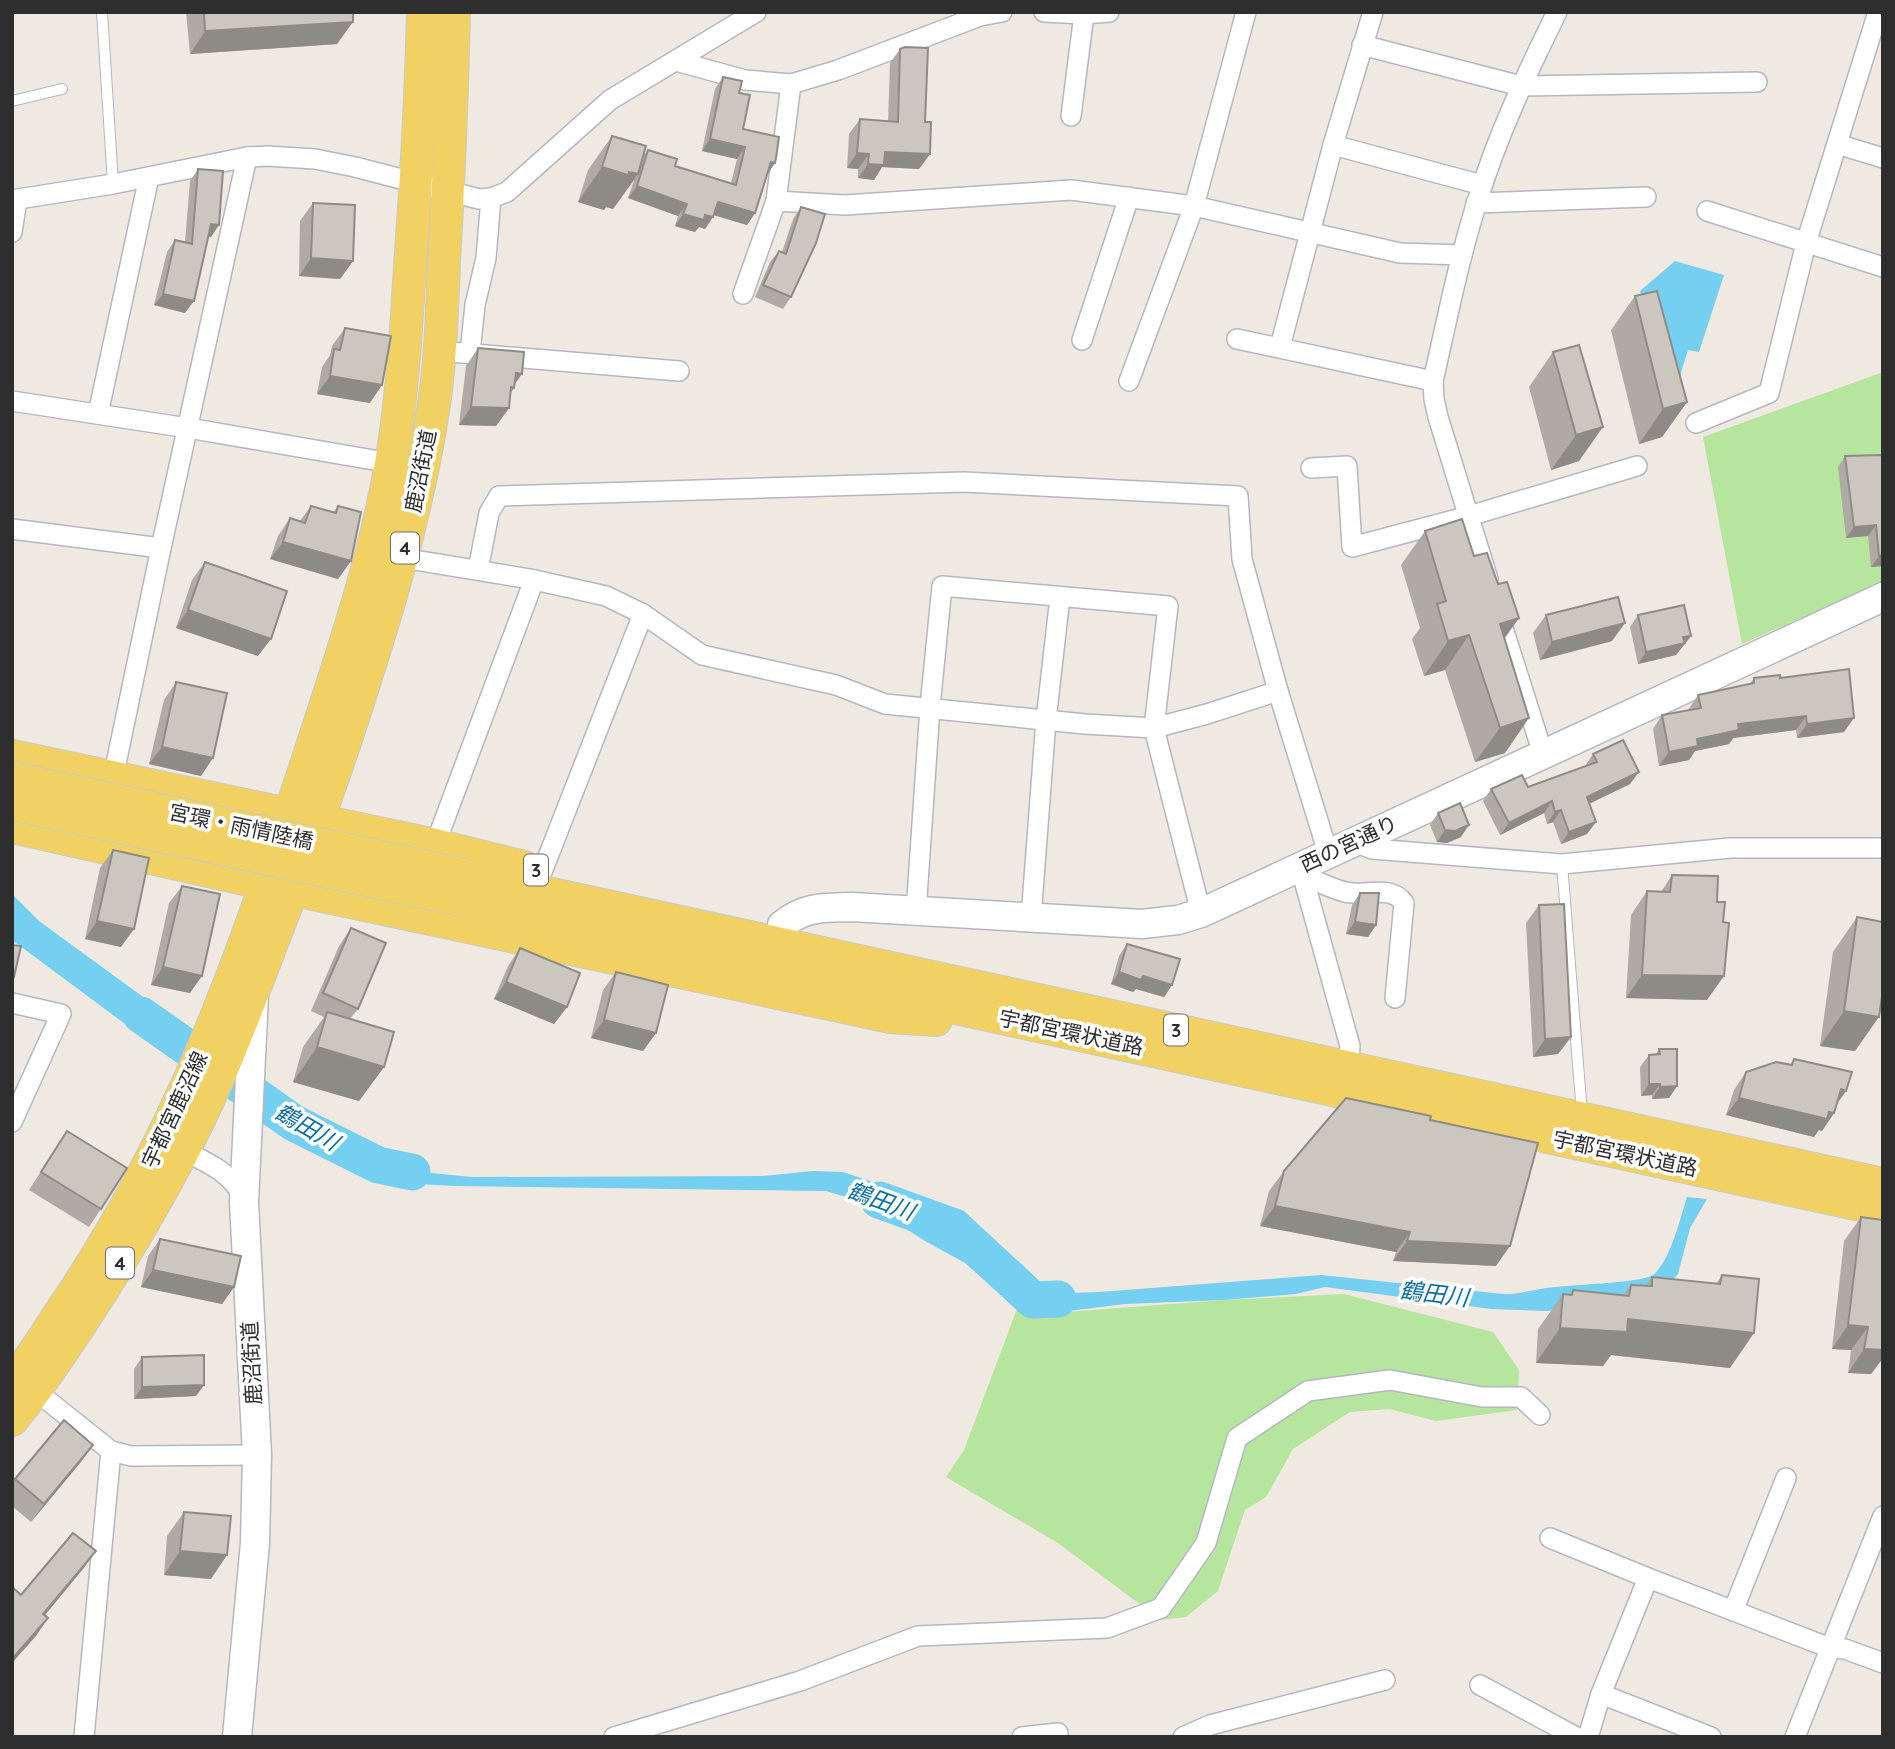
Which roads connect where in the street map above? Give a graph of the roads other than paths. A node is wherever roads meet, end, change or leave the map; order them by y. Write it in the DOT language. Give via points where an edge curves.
graph roads {
  1 [pos="102,12"];
  2 [pos="423,12"];
  3 [pos="454,12"];
  4 [pos="756,12"];
  5 [pos="1002,12"];
  6 [pos="1044,12"];
  7 [pos="1109,12"];
  8 [pos="1246,12"];
  9 [pos="1373,12"];
  10 [pos="1557,12"];
  11 [pos="1878,12"];
  12 [pos="1084,14"];
  13 [pos="1362,46"];
  14 [pos="1876,47"];
  15 [pos="676,61"];
  16 [pos="1756,82"];
  17 [pos="791,84"];
  18 [pos="1521,86"];
  19 [pos="62,89"];
  20 [pos="12,101"];
  21 [pos="1071,116"];
  22 [pos="1838,144"];
  23 [pos="1333,145"];
  24 [pos="247,157"];
  25 [pos="1883,158"];
  26 [pos="149,177"];
  27 [pos="416,183"];
  28 [pos="113,184"];
  29 [pos="448,191"];
  30 [pos="1479,194"];
  31 [pos="1129,197"];
  32 [pos="1646,197"];
  33 [pos="491,198"];
  34 [pos="15,200"];
  35 [pos="776,201"];
  36 [pos="1194,206"];
  37 [pos="1707,211"];
  38 [pos="12,232"];
  39 [pos="1311,232"];
  40 [pos="1806,243"];
  41 [pos="1462,255"];
  42 [pos="1883,267"];
  43 [pos="743,294"];
  44 [pos="1237,339"];
  45 [pos="1082,340"];
  46 [pos="1280,347"];
  47 [pos="439,351"];
  48 [pos="470,353"];
  49 [pos="679,370"];
  50 [pos="1129,381"];
  51 [pos="1433,381"];
  52 [pos="12,401"];
  53 [pos="98,414"];
  54 [pos="1696,423"];
  55 [pos="188,428"];
  56 [pos="391,463"];
  57 [pos="1637,467"];
  58 [pos="1311,468"];
  59 [pos="1469,516"];
  60 [pos="12,529"];
  61 [pos="161,548"];
  62 [pos="402,558"];
  63 [pos="478,570"];
  64 [pos="534,580"];
  65 [pos="1060,597"];
  66 [pos="1883,597"];
  67 [pos="643,614"];
  68 [pos="1278,691"];
  69 [pos="930,707"];
  70 [pos="1046,719"];
  71 [pos="1154,727"];
  72 [pos="1543,754"];
  73 [pos="12,756"];
  74 [pos="12,778"];
  75 [pos="113,778"];
  76 [pos="12,804"];
  77 [pos="305,818"];
  78 [pos="12,827"];
  79 [pos="1354,842"];
  80 [pos="435,845"];
  81 [pos="1883,848"];
  82 [pos="1328,853"];
  83 [pos="1562,864"];
  84 [pos="1301,871"];
  85 [pos="542,872"];
  86 [pos="281,887"];
  87 [pos="467,888"];
  88 [pos="916,912"];
  89 [pos="1201,912"];
  90 [pos="1031,918"];
  91 [pos="782,925"];
  92 [pos="1395,998"];
  93 [pos="12,1003"];
  94 [pos="1047,1015"];
  95 [pos="230,1051"];
  96 [pos="1347,1081"];
  97 [pos="1583,1118"];
  98 [pos="12,1122"];
  99 [pos="173,1145"];
  100 [pos="1883,1184"];
  101 [pos="244,1202"];
  102 [pos="1883,1210"];
  103 [pos="22,1383"];
  104 [pos="1540,1415"];
  105 [pos="12,1420"];
  106 [pos="111,1451"];
  107 [pos="257,1455"];
  108 [pos="1786,1478"];
  109 [pos="1883,1516"];
  110 [pos="1550,1538"];
  111 [pos="1648,1578"];
  112 [pos="1733,1611"];
  113 [pos="1830,1648"];
  114 [pos="1883,1664"];
  115 [pos="1385,1680"];
  116 [pos="1480,1685"];
  117 [pos="1601,1694"];
  118 [pos="84,1737"];
  119 [pos="237,1737"];
  120 [pos="614,1737"];
  121 [pos="1023,1737"];
  122 [pos="1058,1737"];
  123 [pos="1183,1737"];
  124 [pos="1576,1737"];
  125 [pos="1588,1737"];
  126 [pos="1711,1737"];
  127 [pos="1795,1737"];
  1 -- 28 [label="lane"];
  2 -- 27 [label="main road, 鹿沼街道 / 4"];
  3 -- 29 [label="main road, 鹿沼街道 / 4"];
  4 -- 15 [label="street"];
  5 -- 17 [label="street"];
  6 -- 12 [label="street"];
  7 -- 12 [label="street"];
  8 -- 36 [label="street"];
  9 -- 13 [label="street"];
  10 -- 18 [label="street"];
  11 -- 14 [label="street"];
  12 -- 21 [label="street"];
  13 -- 18 [label="street"];
  13 -- 23 [label="street"];
  14 -- 22 [label="street"];
  15 -- 17 [label="street" via="745,80"];
  15 -- 33 [label="street" via="610,100 507,192"];
  16 -- 18 [label="street"];
  17 -- 35 [label="street"];
  18 -- 30 [label="street"];
  19 -- 20 [label="lane"];
  22 -- 25 [label="street"];
  22 -- 40 [label="street"];
  23 -- 30 [label="street"];
  23 -- 39 [label="street"];
  24 -- 26 [label="street"];
  24 -- 27 [label="street" via="315,159"];
  24 -- 55 [label="street"];
  26 -- 28 [label="street"];
  26 -- 53 [label="street"];
  27 -- 29 [label="street"];
  27 -- 56 [label="main road, 鹿沼街道 / 4" via="401,396"];
  28 -- 34 [label="street"];
  29 -- 33 [label="street"];
  29 -- 47 [label="main road, 鹿沼街道 / 4"];
  30 -- 32 [label="street"];
  30 -- 41 [label="street"];
  31 -- 35 [label="street" via="1071,190 845,205"];
  31 -- 36 [label="street"];
  31 -- 45 [label="street"];
  33 -- 48 [label="street"];
  34 -- 38 [label="street"];
  35 -- 43 [label="street"];
  36 -- 39 [label="street"];
  36 -- 50 [label="street"];
  37 -- 40 [label="street"];
  39 -- 41 [label="street" via="1400,253"];
  39 -- 46 [label="street"];
  40 -- 42 [label="street"];
  40 -- 54 [label="street" via="1769,393"];
  41 -- 51 [label="street"];
  44 -- 46 [label="street"];
  46 -- 51 [label="street"];
  47 -- 48 [label="street"];
  47 -- 62 [label="main road, 鹿沼街道 / 4" via="434,403"];
  48 -- 49 [label="street"];
  51 -- 59 [label="street" via="1438,417"];
  52 -- 53 [label="street"];
  53 -- 55 [label="street"];
  55 -- 56 [label="street"];
  55 -- 61 [label="street"];
  56 -- 77 [label="main road, 鹿沼街道 / 4"];
  57 -- 59 [label="street"];
  58 -- 59 [label="street" via="1347,466 1352,547"];
  59 -- 72 [label="street"];
  60 -- 61 [label="street"];
  61 -- 75 [label="street"];
  62 -- 63 [label="street"];
  62 -- 77 [label="main road, 鹿沼街道 / 4"];
  63 -- 64 [label="street"];
  63 -- 68 [label="street" via="489,513 499,496 964,482 1238,496 1242,559"];
  64 -- 67 [label="street" via="606,596"];
  64 -- 80 [label="street"];
  65 -- 69 [label="street" via="942,586"];
  65 -- 70 [label="street"];
  65 -- 71 [label="street" via="1168,606"];
  66 -- 72 [label="street, 西の宮通り"];
  67 -- 69 [label="street" via="702,655 836,685 885,704"];
  67 -- 85 [label="street"];
  68 -- 71 [label="street"];
  68 -- 82 [label="street"];
  69 -- 70 [label="street"];
  69 -- 88 [label="street"];
  70 -- 71 [label="street"];
  70 -- 90 [label="street"];
  71 -- 89 [label="street"];
  72 -- 79 [label="street, 西の宮通り"];
  73 -- 75 [label="main road, 3"];
  74 -- 87 [label="main road, 宮環・雨情陸橋 / 3, bridge"];
  75 -- 77 [label="main road, 3"];
  76 -- 87 [label="main road, 宮環・雨情陸橋 / 3, bridge"];
  77 -- 80 [label="main road, 3"];
  77 -- 86 [label="main road, 鹿沼街道 / 4"];
  78 -- 86 [label="main road, 3"];
  79 -- 82 [label="street, 西の宮通り"];
  79 -- 83 [label="street" via="1372,849"];
  80 -- 85 [label="main road, 3"];
  81 -- 83 [label="street" via="1730,848"];
  82 -- 84 [label="street, 西の宮通り"];
  83 -- 97 [label="lane"];
  84 -- 89 [label="street, 西の宮通り"];
  84 -- 92 [label="street" via="1347,893 1399,896 1404,903"];
  84 -- 96 [label="street" via="1350,1046"];
  85 -- 91 [label="main road, 3"];
  86 -- 94 [label="main road, 3" via="891,1017"];
  86 -- 95 [label="main road, 宇都宮鹿沼線 / 4"];
  86 -- 95 [label="main road, 鹿沼街道 / 4" via="254,989"];
  87 -- 94 [label="main road, 宇都宮環状道路 / 3"];
  88 -- 90 [label="street, 西の宮通り"];
  88 -- 91 [label="street, 西の宮通り" via="811,909"];
  89 -- 90 [label="street, 西の宮通り" via="1142,924"];
  91 -- 94 [label="main road, 3" via="959,971"];
  93 -- 98 [label="street" via="61,1014"];
  94 -- 96 [label="main road, 宇都宮環状道路 / 3"];
  95 -- 99 [label="main road, 宇都宮鹿沼線 / 4" via="200,1088"];
  95 -- 101 [label="street, 鹿沼街道" via="247,1116"];
  96 -- 97 [label="main road, 宇都宮環状道路 / 3"];
  96 -- 102 [label="main road, 宇都宮環状道路 / 3"];
  97 -- 100 [label="main road, 宇都宮環状道路 / 3"];
  99 -- 101 [label="street" via="230,1178"];
  99 -- 103 [label="main road, 宇都宮鹿沼線 / 4" via="115,1229"];
  101 -- 107 [label="street, 鹿沼街道"];
  103 -- 105 [label="main road, 宇都宮鹿沼線 / 4"];
  103 -- 106 [label="street"];
  104 -- 120 [label="street" via="1521,1396 1482,1397 1390,1380 1308,1391 1237,1438 1206,1543 1161,1608 1107,1628 918,1636 800,1681"];
  106 -- 107 [label="street" via="131,1456"];
  106 -- 118 [label="street"];
  107 -- 119 [label="street, 鹿沼街道" via="255,1543"];
  108 -- 112 [label="street"];
  109 -- 113 [label="street"];
  110 -- 111 [label="street"];
  111 -- 112 [label="street"];
  111 -- 117 [label="street"];
  112 -- 113 [label="street"];
  113 -- 114 [label="street"];
  113 -- 127 [label="street"];
  115 -- 123 [label="street"];
  116 -- 124 [label="street"];
  117 -- 125 [label="street"];
  117 -- 126 [label="street"];
  121 -- 122 [label="street" via="1058,1733"];
}
